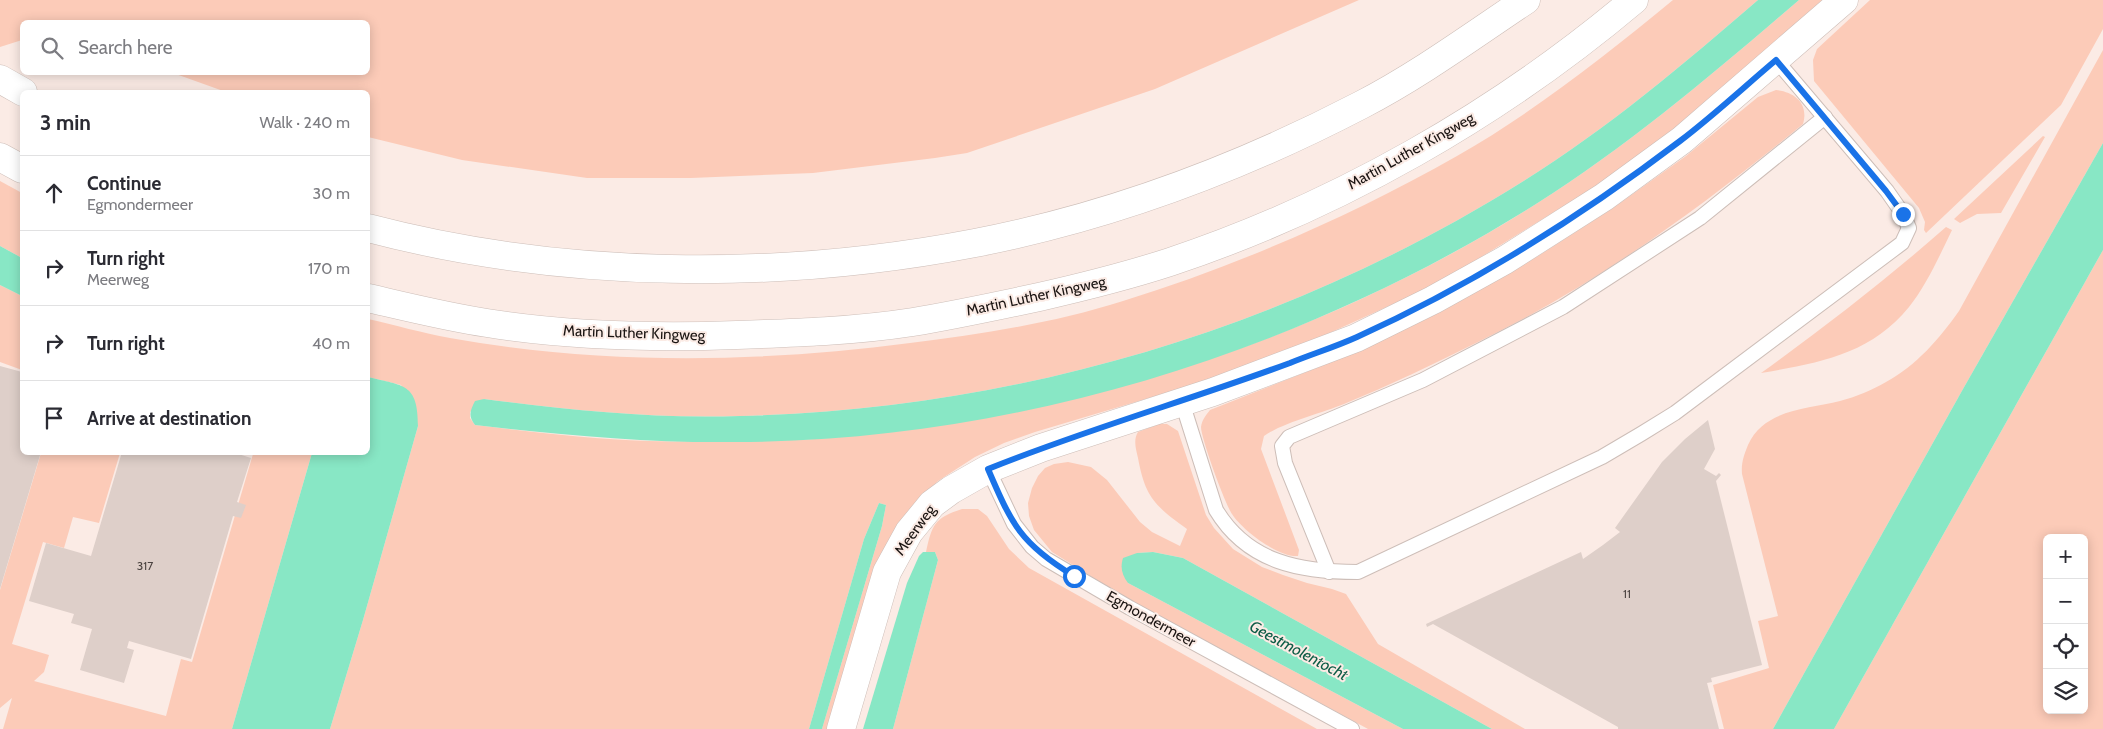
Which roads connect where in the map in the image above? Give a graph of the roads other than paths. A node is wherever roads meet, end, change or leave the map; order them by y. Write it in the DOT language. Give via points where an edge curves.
graph roads {
  1 [pos="1526,0"];
  2 [pos="1634,0"];
  3 [pos="1844,0"];
  4 [pos="1776,60"];
  5 [pos="0,79"];
  6 [pos="20,90"];
  7 [pos="1824,117"];
  8 [pos="0,157"];
  9 [pos="20,168"];
  10 [pos="370,228"];
  11 [pos="370,298"];
  12 [pos="1182,402"];
  13 [pos="988,469"];
  14 [pos="1329,572"];
  15 [pos="841,729"];
  16 [pos="1352,729"];
  1 -- 10 [label="main road" via="1436,61 1363,104 1261,153 1153,194 1025,232 975,243 887,257 769,267 673,269 494,254"];
  2 -- 11 [label="main road, Martin Luther Kingweg" via="1589,38 1496,103 1400,161 1252,231 1171,262 1104,282 904,323 790,334 678,337 506,326"];
  3 -- 4 [label="main road, Meerweg"];
  4 -- 7 [label="lane"];
  4 -- 12 [label="main road, Meerweg" via="1674,146 1604,197 1505,260 1356,338"];
  5 -- 6 [label="main road"];
  7 -- 14 [label="lane" via="1700,218 1563,307 1423,380 1289,437 1282,446 1285,463"];
  7 -- 14 [label="lane" via="1903,214 1910,228 1902,243 1675,413 1602,457 1358,572"];
  8 -- 9 [label="main road"];
  12 -- 13 [label="main road, Meerweg" via="1041,448"];
  12 -- 14 [label="lane" via="1216,510 1226,526 1254,551 1271,559"];
  13 -- 15 [label="main road, Meerweg" via="932,504 898,550 887,572"];
  13 -- 16 [label="lane, Egmondermeer" via="1014,524 1046,559 1138,613"];
}
